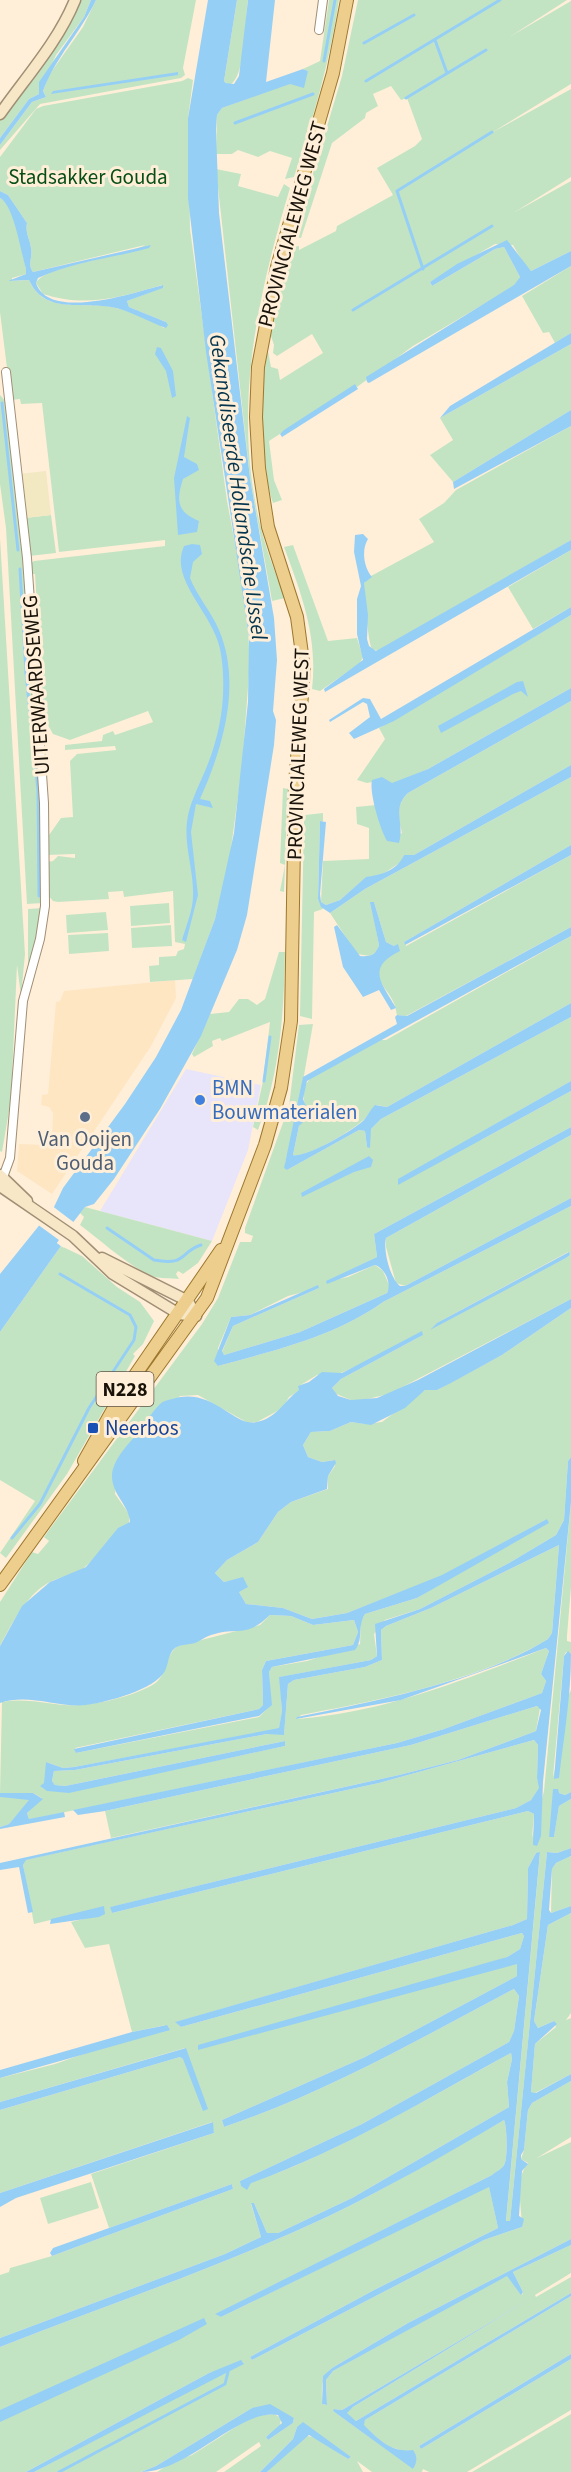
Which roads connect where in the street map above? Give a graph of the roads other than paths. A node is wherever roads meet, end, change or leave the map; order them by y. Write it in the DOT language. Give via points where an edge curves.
graph roads {
  1 [pos="75,0"];
  2 [pos="323,0"];
  3 [pos="347,0"];
  4 [pos="319,30"];
  5 [pos="0,114"];
  6 [pos="6,372"];
  7 [pos="1,1181"];
  8 [pos="234,1228"];
  9 [pos="96,1255"];
  10 [pos="188,1301"];
  11 [pos="179,1314"];
  12 [pos="196,1316"];
  13 [pos="72,1484"];
  14 [pos="0,1585"];
  1 -- 5 [label="main road" via="51,44"];
  2 -- 4 [label="street"];
  3 -- 8 [label="main road, PROVINCIALEWEG WEST / N228" via="333,73 277,267 258,367 259,468 268,527 297,618 304,669 295,784 291,1021 274,1115"];
  6 -- 7 [label="street, UITERWAARDSEWEG" via="27,558 44,803 45,906 24,996 11,1150"];
  7 -- 9 [label="main road"];
  8 -- 10 [label="main road, PROVINCIALEWEG WEST / N228"];
  8 -- 12 [label="main road, PROVINCIALEWEG WEST / N228"];
  9 -- 10 [label="main road"];
  9 -- 11 [label="main road" via="112,1274"];
  10 -- 11 [label="main road, PROVINCIALEWEG WEST / N228"];
  10 -- 12 [label="main road"];
  11 -- 12 [label="main road"];
  11 -- 13 [label="main road, PROVINCIALEWEG WEST / N228" via="120,1397"];
  12 -- 13 [label="main road, PROVINCIALEWEG WEST / N228"];
  13 -- 14 [label="main road, PROVINCIALEWEG WEST / N228"];
}
